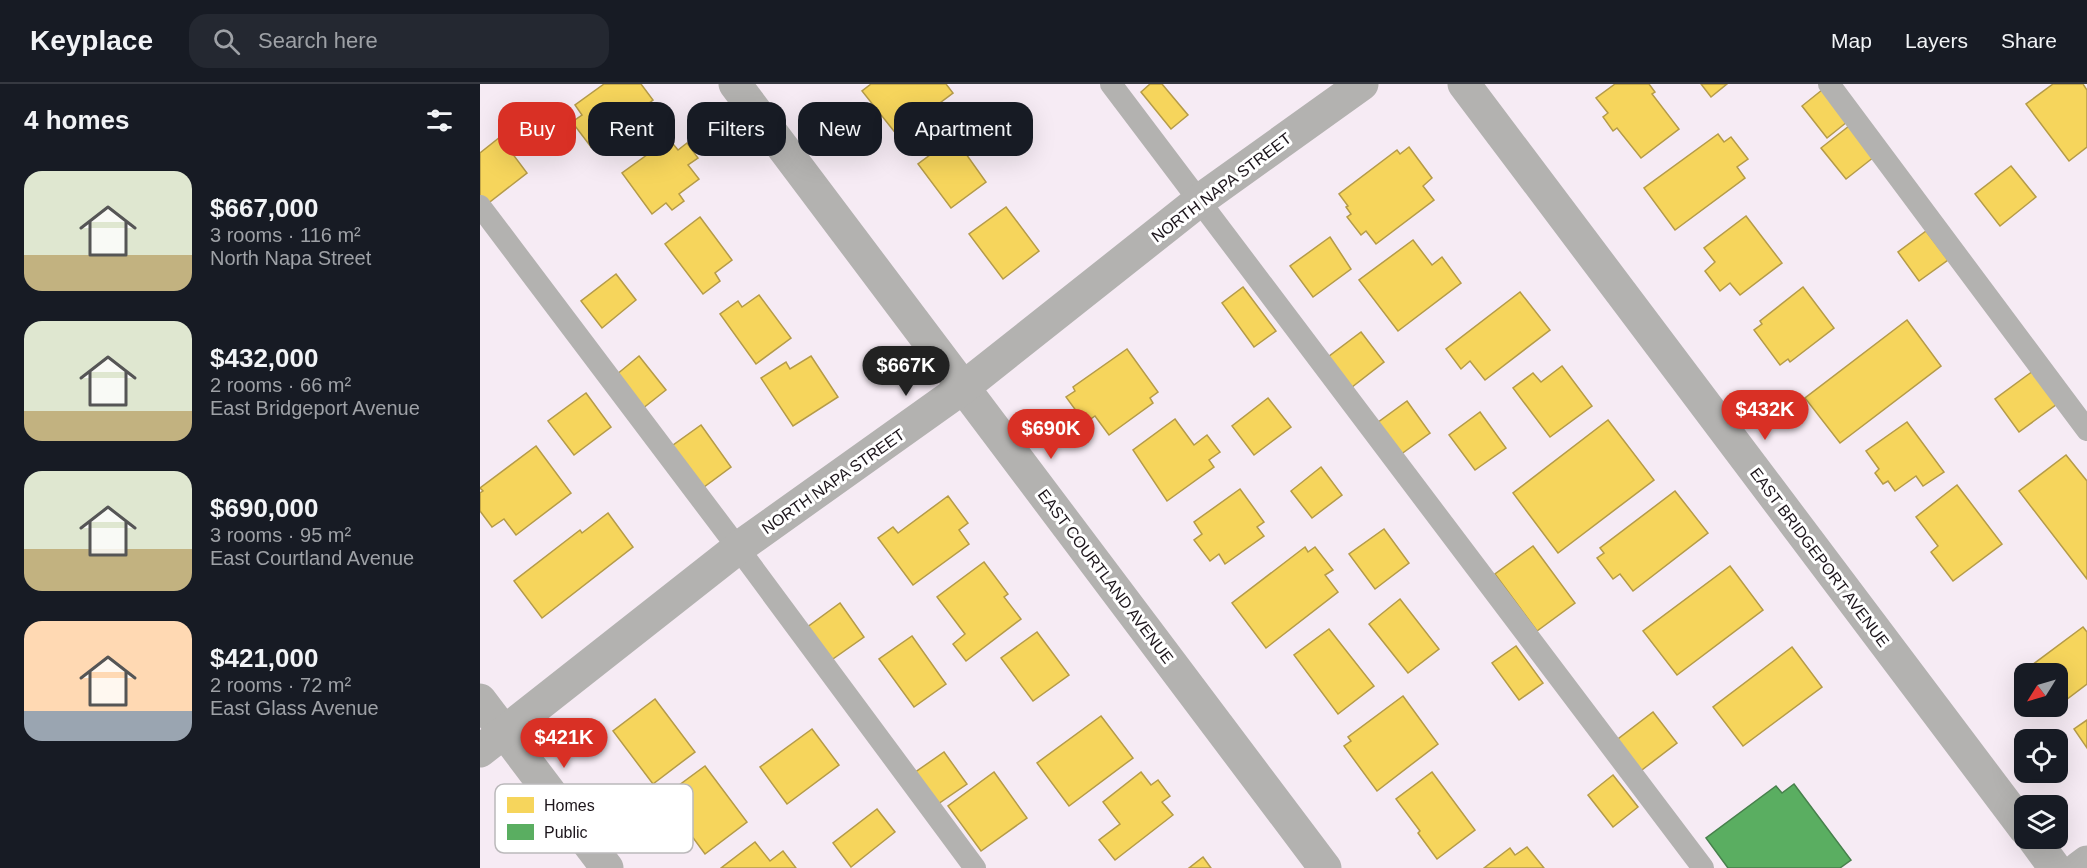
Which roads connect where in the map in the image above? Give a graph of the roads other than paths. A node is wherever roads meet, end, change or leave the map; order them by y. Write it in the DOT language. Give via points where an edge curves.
graph roads {
  1 [pos="735,84"];
  2 [pos="1112,84"];
  3 [pos="1362,84"];
  4 [pos="1464,84"];
  5 [pos="1829,84"];
  6 [pos="1200,200"];
  7 [pos="480,206"];
  8 [pos="964,387"];
  9 [pos="2087,430"];
  10 [pos="738,548"];
  11 [pos="480,700"];
  12 [pos="492,742"];
  13 [pos="530,784"];
  14 [pos="2014,813"];
  15 [pos="2040,849"];
  16 [pos="593,853"];
  17 [pos="2087,861"];
  18 [pos="607,868"];
  19 [pos="975,868"];
  20 [pos="1325,868"];
  21 [pos="1703,868"];
  22 [pos="2055,868"];
  23 [pos="2079,868"];
  1 -- 8 [label="street, EAST COURTLAND AVENUE"];
  2 -- 6 [label="lane"];
  3 -- 6 [label="street, NORTH NAPA STREET"];
  4 -- 14 [label="street, EAST BRIDGEPORT AVENUE"];
  5 -- 9 [label="lane"];
  6 -- 8 [label="street, NORTH NAPA STREET"];
  6 -- 21 [label="lane"];
  7 -- 10 [label="lane"];
  8 -- 10 [label="street, NORTH NAPA STREET"];
  8 -- 20 [label="street, EAST COURTLAND AVENUE"];
  10 -- 12 [label="street, NORTH NAPA STREET"];
  10 -- 19 [label="lane"];
  11 -- 12 [label="street"];
  12 -- 13 [label="street"];
  15 -- 22 [label="street"];
  16 -- 18 [label="street"];
  17 -- 23 [label="street"];
}
